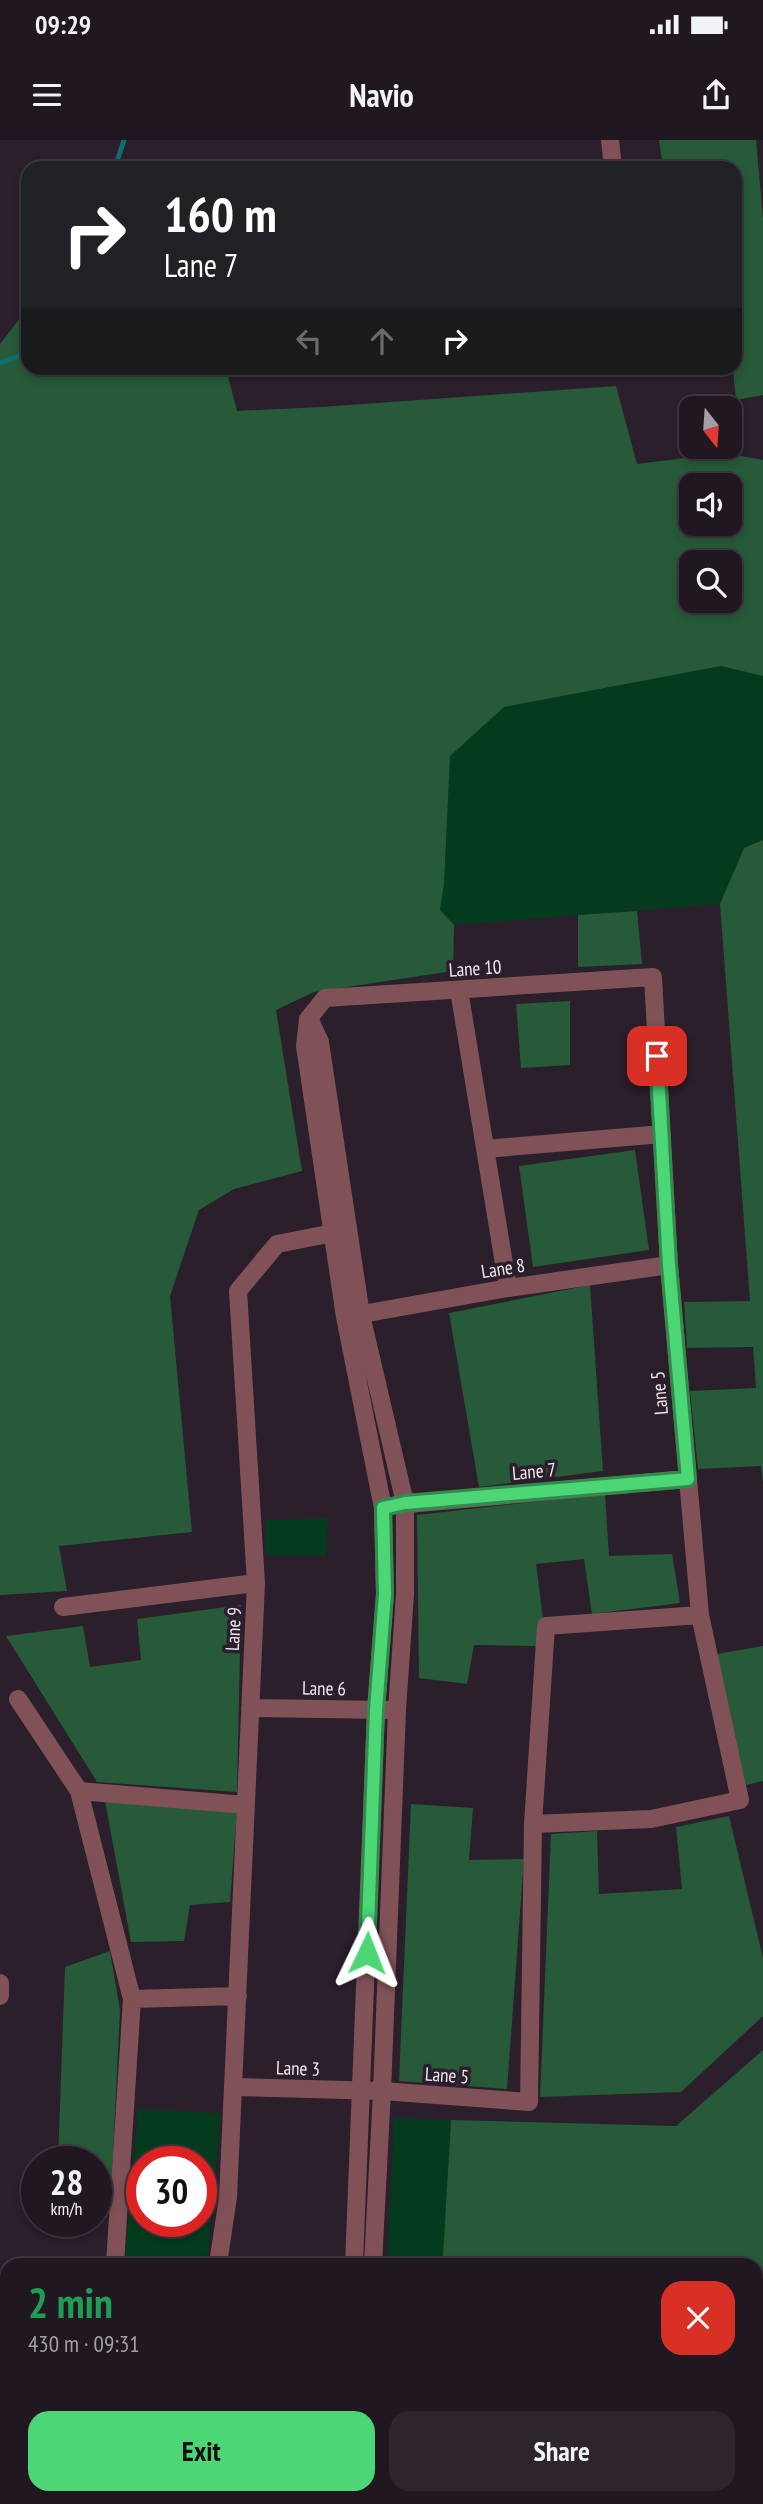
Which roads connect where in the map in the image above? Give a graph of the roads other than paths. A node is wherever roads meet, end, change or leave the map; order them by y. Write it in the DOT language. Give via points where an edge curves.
graph roads {
  1 [pos="610,140"];
  2 [pos="613,161"];
  3 [pos="653,977"];
  4 [pos="459,990"];
  5 [pos="309,1018"];
  6 [pos="662,1134"];
  7 [pos="485,1149"];
  8 [pos="333,1233"];
  9 [pos="669,1265"];
  10 [pos="508,1288"];
  11 [pos="353,1316"];
  12 [pos="688,1479"];
  13 [pos="405,1503"];
  14 [pos="383,1508"];
  15 [pos="256,1583"];
  16 [pos="63,1607"];
  17 [pos="700,1615"];
  18 [pos="18,1699"];
  19 [pos="250,1708"];
  20 [pos="376,1710"];
  21 [pos="397,1710"];
  22 [pos="79,1791"];
  23 [pos="246,1805"];
  24 [pos="533,1824"];
  25 [pos="0,1983"];
  26 [pos="0,1996"];
  27 [pos="238,1996"];
  28 [pos="132,1999"];
  29 [pos="234,2087"];
  30 [pos="361,2090"];
  31 [pos="382,2091"];
  32 [pos="115,2258"];
  33 [pos="220,2258"];
  34 [pos="354,2258"];
  35 [pos="373,2258"];
  1 -- 2 [label="street"];
  3 -- 4 [label="street, Lane 10"];
  3 -- 6 [label="street, Lane 5"];
  4 -- 5 [label="street, Lane 10" via="325,998"];
  4 -- 7 [label="street"];
  5 -- 8 [label="street" via="305,1046"];
  5 -- 11 [label="street" via="320,1042"];
  6 -- 7 [label="street"];
  6 -- 9 [label="street, Lane 5"];
  7 -- 10 [label="street"];
  8 -- 11 [label="street"];
  8 -- 15 [label="street, Lane 9" via="276,1244 238,1291"];
  9 -- 10 [label="street, Lane 8"];
  9 -- 12 [label="street, Lane 5"];
  10 -- 11 [label="street, Lane 8"];
  11 -- 13 [label="street"];
  11 -- 14 [label="street"];
  12 -- 13 [label="street, Lane 7"];
  12 -- 17 [label="street, Lane 5"];
  13 -- 14 [label="street, Lane 7"];
  13 -- 21 [label="street" via="405,1594"];
  14 -- 20 [label="street" via="385,1594"];
  15 -- 16 [label="street"];
  15 -- 19 [label="street, Lane 9"];
  17 -- 24 [label="street" via="546,1626"];
  17 -- 24 [label="street, Lane 5" via="740,1800 651,1819"];
  18 -- 22 [label="street"];
  19 -- 20 [label="street, Lane 6"];
  19 -- 23 [label="street, Lane 9"];
  20 -- 21 [label="street, Lane 6"];
  20 -- 30 [label="street"];
  21 -- 31 [label="street"];
  22 -- 23 [label="street"];
  22 -- 28 [label="street"];
  23 -- 27 [label="street, Lane 9"];
  24 -- 31 [label="street, Lane 5" via="529,2102"];
  25 -- 26 [label="street"];
  27 -- 28 [label="street"];
  27 -- 29 [label="street, Lane 9"];
  28 -- 32 [label="street"];
  29 -- 30 [label="street, Lane 3"];
  29 -- 33 [label="street, Lane 9"];
  30 -- 31 [label="street, Lane 5"];
  30 -- 34 [label="street"];
  31 -- 35 [label="street"];
}
